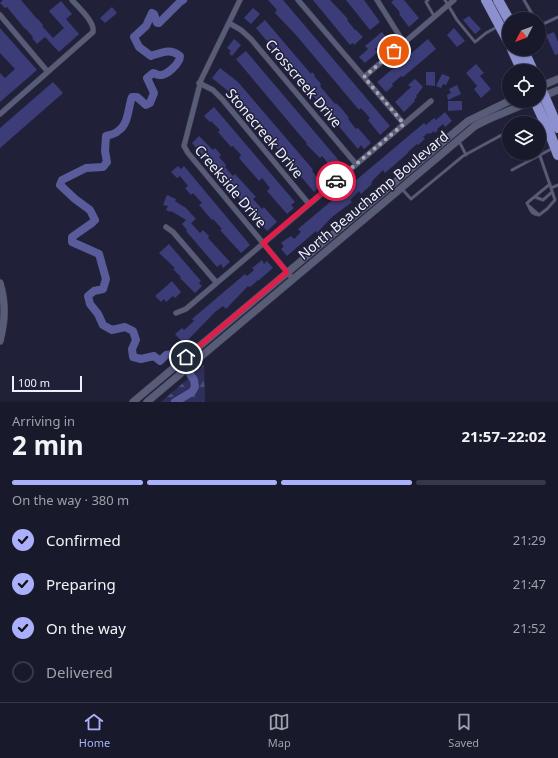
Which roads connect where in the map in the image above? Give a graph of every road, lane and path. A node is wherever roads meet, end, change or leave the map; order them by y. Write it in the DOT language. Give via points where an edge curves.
graph roads {
  1 [pos="73,0"];
  2 [pos="240,0"];
  3 [pos="298,0"];
  4 [pos="377,0"];
  5 [pos="454,0"];
  6 [pos="486,0"];
  7 [pos="498,0"];
  8 [pos="524,0"];
  9 [pos="426,1"];
  10 [pos="446,2"];
  11 [pos="505,12"];
  12 [pos="531,12"];
  13 [pos="0,15"];
  14 [pos="434,16"];
  15 [pos="558,17"];
  16 [pos="229,23"];
  17 [pos="546,23"];
  18 [pos="500,25"];
  19 [pos="502,29"];
  20 [pos="404,43"];
  21 [pos="48,72"];
  22 [pos="364,77"];
  23 [pos="558,79"];
  24 [pos="199,83"];
  25 [pos="546,87"];
  26 [pos="558,90"];
  27 [pos="546,91"];
  28 [pos="431,100"];
  29 [pos="502,104"];
  30 [pos="546,105"];
  31 [pos="515,108"];
  32 [pos="544,108"];
  33 [pos="0,114"];
  34 [pos="468,121"];
  35 [pos="404,124"];
  36 [pos="558,128"];
  37 [pos="502,135"];
  38 [pos="459,140"];
  39 [pos="557,151"];
  40 [pos="546,153"];
  41 [pos="466,155"];
  42 [pos="529,160"];
  43 [pos="541,160"];
  44 [pos="356,164"];
  45 [pos="512,170"];
  46 [pos="395,181"];
  47 [pos="550,184"];
  48 [pos="558,185"];
  49 [pos="551,188"];
  50 [pos="402,189"];
  51 [pos="552,192"];
  52 [pos="535,197"];
  53 [pos="309,204"];
  54 [pos="166,227"];
  55 [pos="263,243"];
  56 [pos="287,272"];
  57 [pos="293,279"];
  58 [pos="216,282"];
  59 [pos="0,283"];
  60 [pos="176,313"];
  61 [pos="0,341"];
  62 [pos="133,402"];
  63 [pos="147,402"];
  1 -- 21 [label="street" via="92,24 93,30 91,35"];
  2 -- 16 [label="street"];
  3 -- 22 [label="street"];
  4 -- 20 [label="street"];
  5 -- 10 [label="street"];
  6 -- 18 [label="highway"];
  7 -- 11 [label="highway"];
  8 -- 12 [label="lane"];
  9 -- 14 [label="lane"];
  10 -- 14 [label="street"];
  10 -- 18 [label="lane" via="475,42"];
  13 -- 21 [label="street"];
  14 -- 20 [label="street"];
  15 -- 17 [label="lane"];
  16 -- 24 [label="street"];
  16 -- 44 [label="street, Crosscreek Drive" via="251,39"];
  18 -- 19 [label="highway"];
  20 -- 22 [label="street"];
  21 -- 33 [label="street"];
  22 -- 35 [label="street"];
  23 -- 25 [label="street"];
  24 -- 53 [label="street, Stonecreek Drive" via="213,90 222,99"];
  24 -- 55 [label="street, Creekside Drive" via="184,146"];
  26 -- 27 [label="street"];
  28 -- 35 [label="street"];
  29 -- 34 [label="street, North Beauchamp Boulevard"];
  30 -- 36 [label="highway"];
  31 -- 38 [label="street, North Beauchamp Boulevard" via="481,122"];
  32 -- 39 [label="highway"];
  34 -- 38 [label="street" via="468,125 457,136"];
  34 -- 46 [label="street, North Beauchamp Boulevard"];
  35 -- 44 [label="street"];
  37 -- 41 [label="lane"];
  38 -- 41 [label="lane"];
  38 -- 50 [label="street, North Beauchamp Boulevard"];
  39 -- 40 [label="lane"];
  41 -- 50 [label="lane" via="412,199"];
  42 -- 45 [label="lane"];
  43 -- 47 [label="lane"];
  44 -- 53 [label="street"];
  46 -- 50 [label="lane"];
  46 -- 56 [label="street, North Beauchamp Boulevard"];
  47 -- 49 [label="lane"];
  47 -- 52 [label="lane"];
  48 -- 49 [label="lane"];
  49 -- 51 [label="lane"];
  50 -- 57 [label="street, North Beauchamp Boulevard"];
  51 -- 52 [label="lane" via="545,199"];
  51 -- 52 [label="lane" via="555,200 538,215 532,214 528,205"];
  53 -- 55 [label="street"];
  54 -- 58 [label="street" via="174,232"];
  55 -- 56 [label="street, Creekside Drive"];
  55 -- 58 [label="street"];
  56 -- 57 [label="street, Creekside Drive"];
  56 -- 62 [label="street, North Beauchamp Boulevard"];
  57 -- 63 [label="street, North Beauchamp Boulevard"];
  58 -- 60 [label="street" via="186,309"];
  59 -- 61 [label="street" via="4,308"];
}
